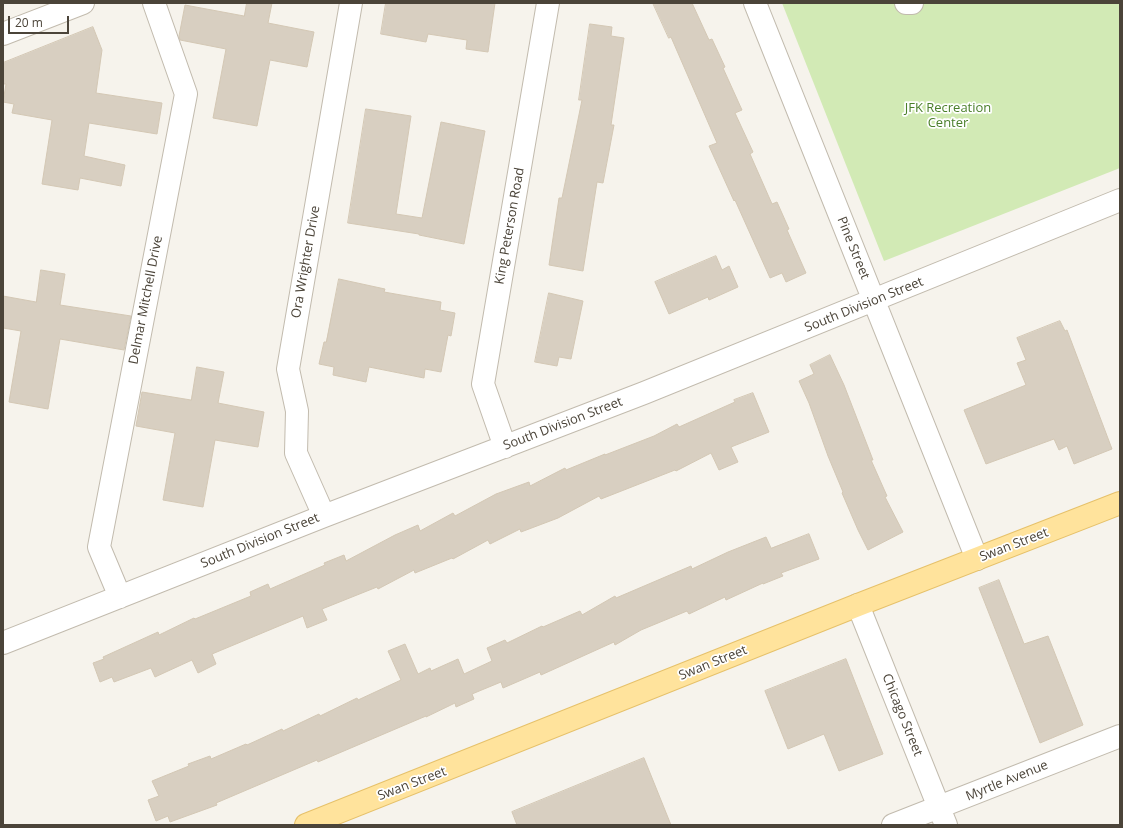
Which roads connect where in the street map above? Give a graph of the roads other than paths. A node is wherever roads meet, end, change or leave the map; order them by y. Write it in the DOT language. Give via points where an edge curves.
graph roads {
  1 [pos="83,3"];
  2 [pos="154,3"];
  3 [pos="351,3"];
  4 [pos="548,3"];
  5 [pos="754,3"];
  6 [pos="906,3"];
  7 [pos="912,3"];
  8 [pos="3,34"];
  9 [pos="1120,200"];
  10 [pos="874,300"];
  11 [pos="505,447"];
  12 [pos="1120,503"];
  13 [pos="324,516"];
  14 [pos="978,559"];
  15 [pos="120,597"];
  16 [pos="858,605"];
  17 [pos="3,643"];
  18 [pos="1120,736"];
  19 [pos="943,816"];
  20 [pos="306,825"];
  21 [pos="894,825"];
  1 -- 8 [label="street"];
  2 -- 15 [label="street, Delmar Mitchell Drive" via="186,94 99,547"];
  3 -- 13 [label="street, Ora Wrighter Drive" via="288,369 297,411 296,453"];
  4 -- 11 [label="street, King Peterson Road" via="483,384"];
  5 -- 10 [label="street, Pine Street"];
  6 -- 7 [label="street"];
  9 -- 10 [label="street, South Division Street"];
  10 -- 11 [label="street, South Division Street"];
  10 -- 14 [label="street, Pine Street"];
  11 -- 13 [label="street, South Division Street"];
  12 -- 14 [label="main road, Swan Street"];
  13 -- 15 [label="street, South Division Street"];
  14 -- 16 [label="main road, Swan Street"];
  15 -- 17 [label="street, South Division Street"];
  16 -- 19 [label="street, Chicago Street"];
  16 -- 20 [label="main road, Swan Street"];
  18 -- 19 [label="street, Myrtle Avenue"];
  19 -- 21 [label="street, Myrtle Avenue"];
}
